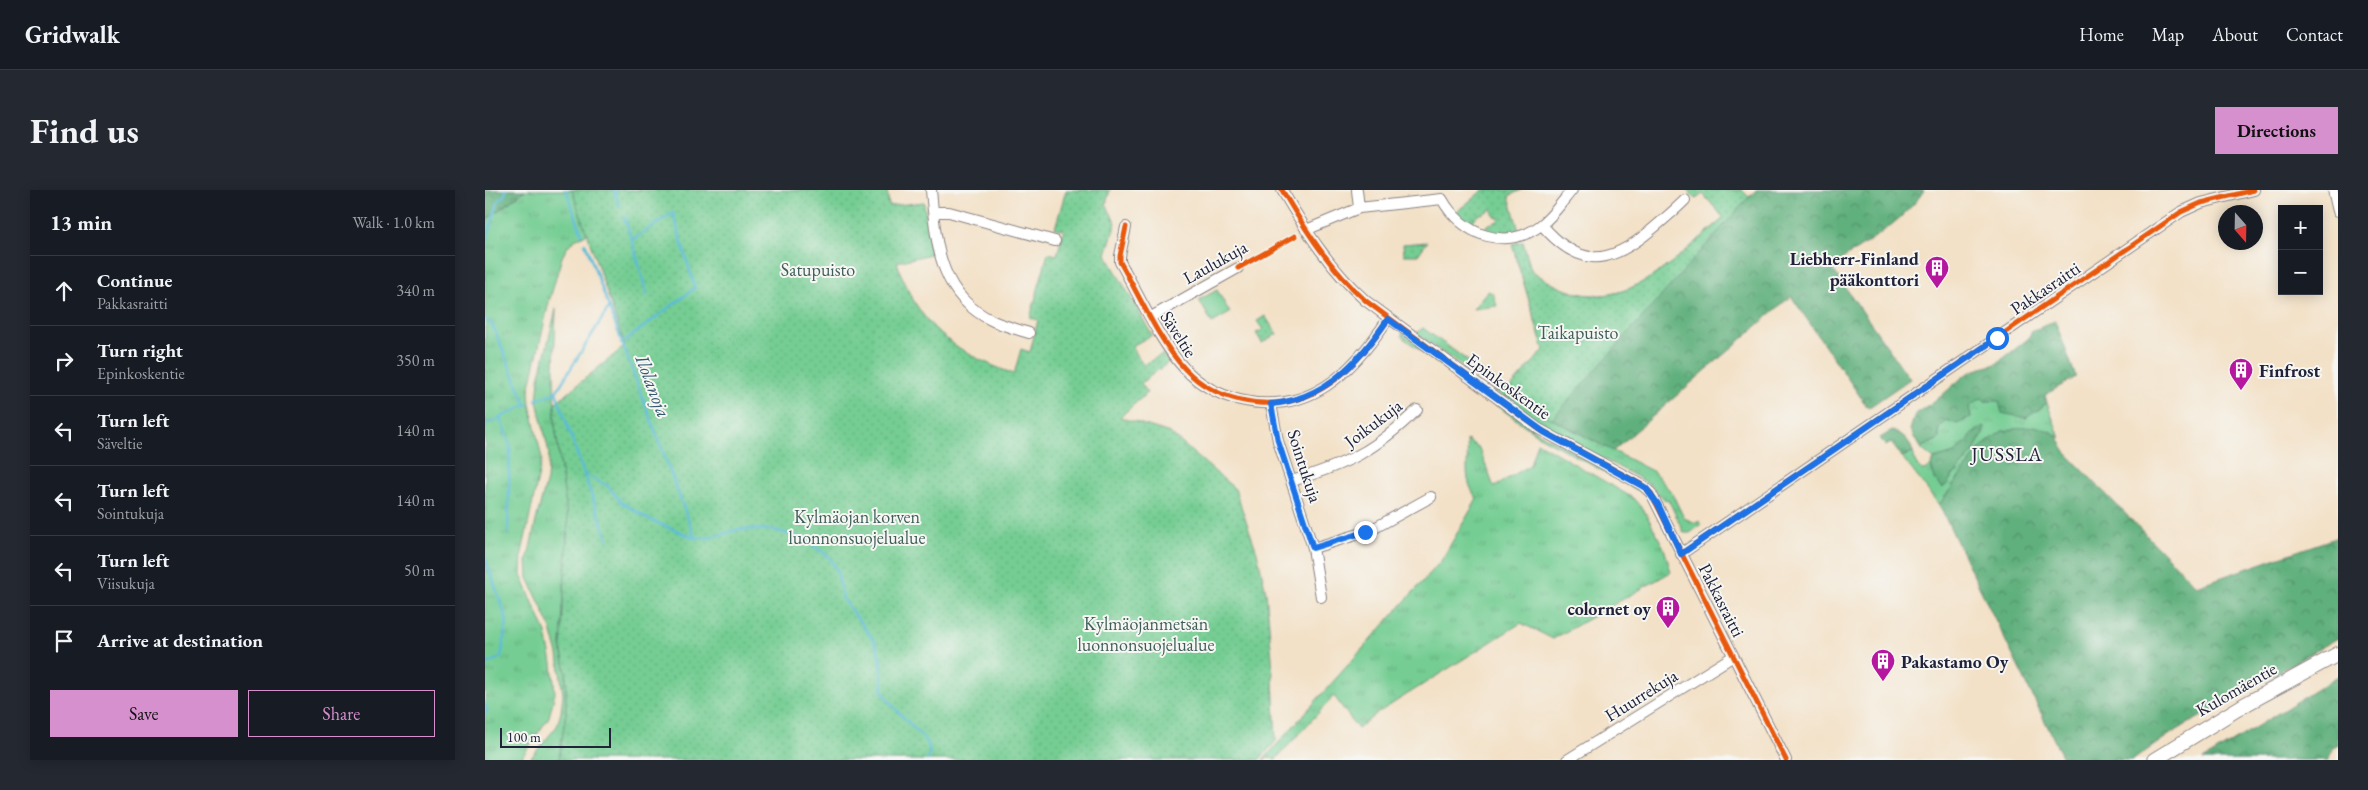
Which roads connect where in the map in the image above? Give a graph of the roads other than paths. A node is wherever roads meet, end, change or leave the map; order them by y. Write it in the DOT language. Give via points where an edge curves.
graph roads {
  1 [pos="931,190"];
  2 [pos="1281,190"];
  3 [pos="1357,190"];
  4 [pos="1572,190"];
  5 [pos="2254,190"];
  6 [pos="2333,190"];
  7 [pos="1441,195"];
  8 [pos="1685,200"];
  9 [pos="1359,208"];
  10 [pos="2338,211"];
  11 [pos="933,212"];
  12 [pos="1542,225"];
  13 [pos="1126,227"];
  14 [pos="1306,230"];
  15 [pos="1055,241"];
  16 [pos="1238,268"];
  17 [pos="1151,317"];
  18 [pos="1388,319"];
  19 [pos="1029,333"];
  20 [pos="1271,404"];
  21 [pos="1417,410"];
  22 [pos="1292,481"];
  23 [pos="1431,497"];
  24 [pos="1313,548"];
  25 [pos="1681,554"];
  26 [pos="1321,597"];
  27 [pos="2338,654"];
  28 [pos="1733,658"];
  29 [pos="1567,760"];
  30 [pos="1786,760"];
  31 [pos="2154,760"];
  1 -- 11 [label="street"];
  2 -- 14 [label="street, Epinkoskentie"];
  3 -- 9 [label="street"];
  4 -- 12 [label="street"];
  5 -- 25 [label="street, Pakkasraitti" via="2181,212"];
  6 -- 10 [label="street"];
  7 -- 9 [label="street"];
  7 -- 12 [label="street" via="1448,209 1463,225 1491,238 1516,237"];
  8 -- 12 [label="street" via="1634,245 1606,257 1584,256 1565,248"];
  9 -- 14 [label="street"];
  11 -- 15 [label="street" via="949,212"];
  11 -- 19 [label="street" via="941,261 961,297 993,321"];
  13 -- 17 [label="street, Säveltie" via="1120,262"];
  14 -- 18 [label="street, Epinkoskentie" via="1343,280"];
  16 -- 17 [label="street, Laulukuja"];
  17 -- 20 [label="street, Säveltie" via="1173,355 1203,384 1229,397"];
  18 -- 20 [label="street, Säveltie" via="1335,381 1307,396"];
  18 -- 25 [label="street, Epinkoskentie" via="1544,432 1646,488 1658,504"];
  20 -- 22 [label="street, Sointukuja" via="1278,441"];
  21 -- 22 [label="street, Joikukuja" via="1382,442 1362,455 1337,467"];
  22 -- 24 [label="street, Sointukuja"];
  23 -- 24 [label="street" via="1369,531"];
  24 -- 26 [label="street, Sointukuja"];
  25 -- 28 [label="street, Pakkasraitti"];
  27 -- 31 [label="main road, Kulomäentie" via="2235,710"];
  28 -- 29 [label="street, Huurrekuja"];
  28 -- 30 [label="street, Pakkasraitti"];
}
